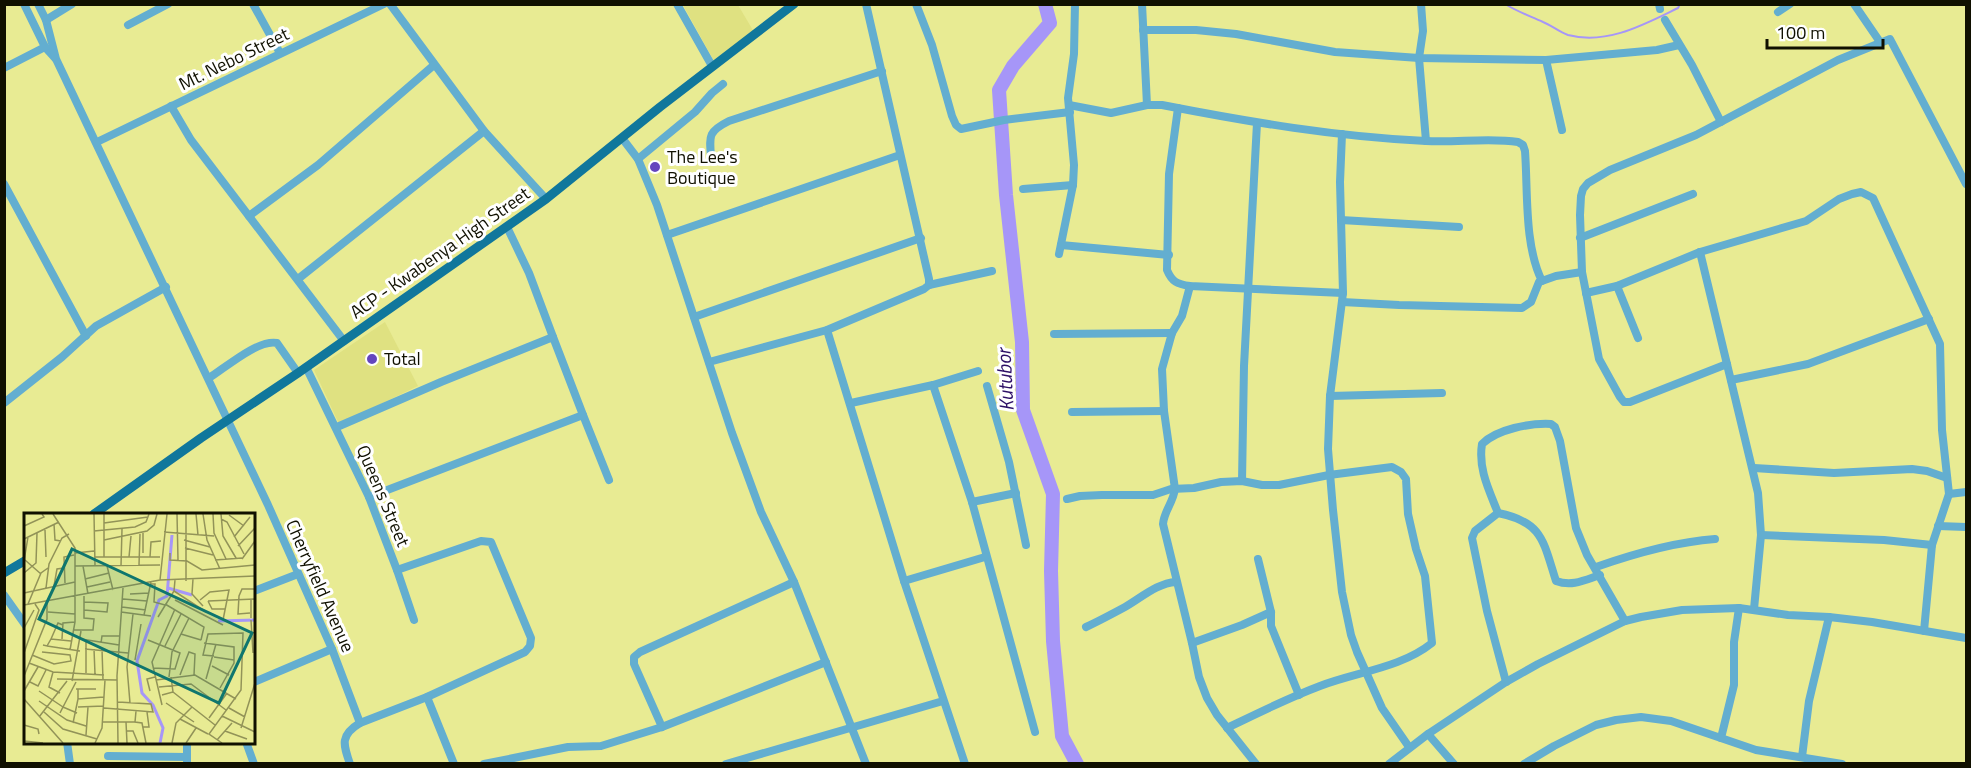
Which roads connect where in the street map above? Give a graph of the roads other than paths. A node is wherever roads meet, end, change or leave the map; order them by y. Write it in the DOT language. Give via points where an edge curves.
graph roads {
  1 [pos="24,4"];
  2 [pos="38,4"];
  3 [pos="72,4"];
  4 [pos="168,4"];
  5 [pos="254,4"];
  6 [pos="384,4"];
  7 [pos="390,4"];
  8 [pos="677,4"];
  9 [pos="794,4"];
  10 [pos="866,4"];
  11 [pos="916,4"];
  12 [pos="1075,4"];
  13 [pos="1142,4"];
  14 [pos="1790,4"];
  15 [pos="1854,4"];
  16 [pos="1419,5"];
  17 [pos="1778,12"];
  18 [pos="46,20"];
  19 [pos="1665,20"];
  20 [pos="128,25"];
  21 [pos="1143,30"];
  22 [pos="1880,42"];
  23 [pos="1679,45"];
  24 [pos="45,47"];
  25 [pos="280,53"];
  26 [pos="1419,58"];
  27 [pos="57,59"];
  28 [pos="1546,60"];
  29 [pos="434,65"];
  30 [pos="712,66"];
  31 [pos="4,68"];
  32 [pos="882,71"];
  33 [pos="723,84"];
  34 [pos="1147,105"];
  35 [pos="171,106"];
  36 [pos="1069,108"];
  37 [pos="1178,108"];
  38 [pos="1721,122"];
  39 [pos="1257,123"];
  40 [pos="484,130"];
  41 [pos="1562,130"];
  42 [pos="1342,134"];
  43 [pos="622,138"];
  44 [pos="1426,141"];
  45 [pos="98,142"];
  46 [pos="900,155"];
  47 [pos="711,156"];
  48 [pos="638,159"];
  49 [pos="4,184"];
  50 [pos="1966,184"];
  51 [pos="1073,185"];
  52 [pos="1023,189"];
  53 [pos="1693,194"];
  54 [pos="13,198"];
  55 [pos="546,199"];
  56 [pos="4,202"];
  57 [pos="249,216"];
  58 [pos="1341,220"];
  59 [pos="507,227"];
  60 [pos="1459,227"];
  61 [pos="667,235"];
  62 [pos="921,238"];
  63 [pos="1580,238"];
  64 [pos="1700,252"];
  65 [pos="1169,255"];
  66 [pos="992,271"];
  67 [pos="1582,272"];
  68 [pos="298,279"];
  69 [pos="1542,281"];
  70 [pos="928,285"];
  71 [pos="1190,286"];
  72 [pos="1617,286"];
  73 [pos="166,287"];
  74 [pos="1250,288"];
  75 [pos="1586,293"];
  76 [pos="1342,297"];
  77 [pos="694,317"];
  78 [pos="1929,319"];
  79 [pos="827,330"];
  80 [pos="1172,333"];
  81 [pos="1053,334"];
  82 [pos="86,336"];
  83 [pos="553,337"];
  84 [pos="1638,338"];
  85 [pos="344,341"];
  86 [pos="709,362"];
  87 [pos="1727,364"];
  88 [pos="302,370"];
  89 [pos="978,371"];
  90 [pos="209,378"];
  91 [pos="1731,380"];
  92 [pos="933,385"];
  93 [pos="987,386"];
  94 [pos="1442,393"];
  95 [pos="1330,396"];
  96 [pos="851,403"];
  97 [pos="4,404"];
  98 [pos="1164,411"];
  99 [pos="1072,412"];
  100 [pos="583,415"];
  101 [pos="228,419"];
  102 [pos="337,427"];
  103 [pos="1754,468"];
  104 [pos="1329,475"];
  105 [pos="1947,478"];
  106 [pos="609,480"];
  107 [pos="1242,481"];
  108 [pos="1175,489"];
  109 [pos="1966,492"];
  110 [pos="1016,493"];
  111 [pos="1949,494"];
  112 [pos="369,497"];
  113 [pos="1066,499"];
  114 [pos="972,502"];
  115 [pos="95,513"];
  116 [pos="1498,513"];
  117 [pos="1938,526"];
  118 [pos="1966,527"];
  119 [pos="1761,535"];
  120 [pos="1715,539"];
  121 [pos="1026,545"];
  122 [pos="1932,545"];
  123 [pos="985,557"];
  124 [pos="1258,560"];
  125 [pos="24,561"];
  126 [pos="1596,567"];
  127 [pos="397,570"];
  128 [pos="4,573"];
  129 [pos="298,574"];
  130 [pos="1600,575"];
  131 [pos="904,581"];
  132 [pos="794,582"];
  133 [pos="1176,582"];
  134 [pos="255,591"];
  135 [pos="4,595"];
  136 [pos="1739,608"];
  137 [pos="1754,609"];
  138 [pos="1271,612"];
  139 [pos="1829,617"];
  140 [pos="414,620"];
  141 [pos="1625,621"];
  142 [pos="24,623"];
  143 [pos="1086,627"];
  144 [pos="1924,631"];
  145 [pos="1966,638"];
  146 [pos="1192,643"];
  147 [pos="332,649"];
  148 [pos="826,662"];
  149 [pos="1366,670"];
  150 [pos="255,682"];
  151 [pos="1506,682"];
  152 [pos="1299,695"];
  153 [pos="427,697"];
  154 [pos="943,701"];
  155 [pos="360,723"];
  156 [pos="662,727"];
  157 [pos="851,728"];
  158 [pos="1227,728"];
  159 [pos="1035,732"];
  160 [pos="1428,734"];
  161 [pos="1721,738"];
  162 [pos="68,744"];
  163 [pos="187,744"];
  164 [pos="247,744"];
  165 [pos="1409,747"];
  166 [pos="108,756"];
  167 [pos="1802,757"];
  168 [pos="187,760"];
  169 [pos="506,761"];
  170 [pos="1837,763"];
  171 [pos="70,764"];
  172 [pos="254,764"];
  173 [pos="350,764"];
  174 [pos="454,764"];
  175 [pos="484,764"];
  176 [pos="726,764"];
  177 [pos="866,764"];
  178 [pos="965,764"];
  179 [pos="1256,764"];
  180 [pos="1389,764"];
  181 [pos="1454,764"];
  182 [pos="1524,764"];
  183 [pos="1842,764"];
  1 -- 24 [label="street"];
  2 -- 18 [label="street"];
  3 -- 18 [label="street"];
  4 -- 20 [label="street"];
  5 -- 25 [label="street"];
  6 -- 25 [label="street, Mt. Nebo Street"];
  7 -- 29 [label="street"];
  8 -- 30 [label="street"];
  9 -- 30 [label="main road, ACP - Kwabenya High Street"];
  10 -- 32 [label="street"];
  11 -- 36 [label="street" via="952,116 961,129"];
  12 -- 36 [label="street"];
  13 -- 21 [label="street"];
  14 -- 17 [label="street"];
  15 -- 22 [label="street"];
  16 -- 26 [label="street" via="1423,31"];
  18 -- 27 [label="street"];
  19 -- 23 [label="street"];
  21 -- 26 [label="street" via="1236,34 1335,52"];
  21 -- 34 [label="street"];
  22 -- 38 [label="street" via="1821,68"];
  22 -- 50 [label="street" via="1890,39"];
  23 -- 28 [label="street" via="1657,51"];
  23 -- 38 [label="street"];
  24 -- 27 [label="street"];
  24 -- 31 [label="street"];
  25 -- 35 [label="street, Mt. Nebo Street"];
  26 -- 28 [label="street"];
  26 -- 44 [label="street"];
  27 -- 45 [label="street, Cherryfield Avenue"];
  28 -- 41 [label="street"];
  29 -- 40 [label="street"];
  29 -- 57 [label="street" via="318,165"];
  30 -- 43 [label="main road, ACP - Kwabenya High Street"];
  32 -- 46 [label="street"];
  32 -- 47 [label="street" via="729,121 710,135"];
  33 -- 48 [label="street"];
  34 -- 36 [label="street" via="1111,113"];
  34 -- 37 [label="street"];
  35 -- 45 [label="street, Mt. Nebo Street"];
  35 -- 57 [label="street" via="191,140"];
  36 -- 51 [label="street"];
  37 -- 39 [label="street"];
  37 -- 65 [label="street" via="1169,174"];
  38 -- 63 [label="street" via="1588,183 1581,196"];
  39 -- 42 [label="street"];
  39 -- 74 [label="street"];
  40 -- 55 [label="street"];
  40 -- 68 [label="street"];
  42 -- 44 [label="street"];
  42 -- 58 [label="street"];
  43 -- 48 [label="street"];
  43 -- 55 [label="main road, ACP - Kwabenya High Street"];
  44 -- 69 [label="street" via="1506,141 1522,145 1533,250"];
  45 -- 73 [label="street, Cherryfield Avenue"];
  46 -- 61 [label="street"];
  46 -- 62 [label="street"];
  48 -- 61 [label="street"];
  49 -- 54 [label="street"];
  51 -- 52 [label="street"];
  51 -- 65 [label="street" via="1060,249"];
  53 -- 63 [label="street"];
  54 -- 56 [label="street"];
  54 -- 82 [label="street"];
  55 -- 59 [label="main road, ACP - Kwabenya High Street"];
  57 -- 68 [label="street"];
  58 -- 60 [label="street"];
  58 -- 76 [label="street"];
  59 -- 83 [label="street"];
  59 -- 85 [label="main road, ACP - Kwabenya High Street"];
  61 -- 77 [label="street"];
  62 -- 70 [label="street"];
  62 -- 77 [label="street"];
  63 -- 67 [label="street"];
  64 -- 72 [label="street"];
  64 -- 78 [label="street" via="1806,220 1839,199 1861,192 1873,198"];
  64 -- 87 [label="street"];
  65 -- 71 [label="street" via="1167,270 1171,278 1176,284"];
  66 -- 70 [label="street"];
  67 -- 69 [label="street"];
  67 -- 75 [label="street"];
  68 -- 85 [label="street"];
  69 -- 76 [label="street" via="1531,302 1522,308 1410,306"];
  70 -- 79 [label="street"];
  71 -- 74 [label="street"];
  71 -- 80 [label="street" via="1182,316"];
  72 -- 75 [label="street"];
  72 -- 84 [label="street"];
  73 -- 82 [label="street" via="106,319"];
  73 -- 90 [label="street, Cherryfield Avenue"];
  74 -- 76 [label="street"];
  74 -- 107 [label="street"];
  75 -- 87 [label="street" via="1599,359 1624,402"];
  76 -- 95 [label="street"];
  77 -- 86 [label="street"];
  78 -- 91 [label="street" via="1808,364"];
  78 -- 105 [label="street" via="1940,344"];
  79 -- 86 [label="street"];
  79 -- 96 [label="street"];
  80 -- 81 [label="street"];
  80 -- 98 [label="street" via="1162,369"];
  82 -- 97 [label="street"];
  83 -- 100 [label="street"];
  83 -- 102 [label="street"];
  85 -- 88 [label="main road, ACP - Kwabenya High Street"];
  86 -- 132 [label="street" via="761,512"];
  87 -- 91 [label="street"];
  88 -- 90 [label="street, Queens Street" via="277,343 270,341"];
  88 -- 101 [label="main road, ACP - Kwabenya High Street"];
  88 -- 102 [label="street, Queens Street"];
  89 -- 92 [label="street"];
  90 -- 101 [label="street, Cherryfield Avenue"];
  91 -- 103 [label="street"];
  92 -- 96 [label="street"];
  92 -- 114 [label="street"];
  93 -- 110 [label="street"];
  94 -- 95 [label="street"];
  95 -- 104 [label="street"];
  96 -- 131 [label="street"];
  98 -- 99 [label="street"];
  98 -- 108 [label="street"];
  100 -- 106 [label="street"];
  100 -- 112 [label="street"];
  101 -- 115 [label="main road, ACP - Kwabenya High Street"];
  101 -- 129 [label="street, Cherryfield Avenue"];
  102 -- 112 [label="street, Queens Street"];
  103 -- 105 [label="street" via="1834,473 1912,469"];
  103 -- 119 [label="street"];
  104 -- 107 [label="street" via="1280,485"];
  104 -- 149 [label="street" via="1342,592 1351,635"];
  104 -- 149 [label="street" via="1392,467 1401,472 1406,479 1408,514 1425,576 1432,644 1391,664"];
  105 -- 111 [label="street"];
  107 -- 108 [label="street"];
  108 -- 113 [label="street" via="1146,496"];
  108 -- 133 [label="street" via="1163,524"];
  109 -- 111 [label="street"];
  110 -- 114 [label="street"];
  110 -- 121 [label="street"];
  111 -- 117 [label="street"];
  112 -- 127 [label="street, Queens Street"];
  114 -- 123 [label="street"];
  116 -- 126 [label="street" via="1481,465 1482,444 1490,436 1551,424 1560,441 1576,528"];
  116 -- 130 [label="street" via="1522,519 1538,532 1557,581 1573,584"];
  116 -- 151 [label="street" via="1472,538"];
  117 -- 118 [label="street"];
  117 -- 122 [label="street"];
  119 -- 122 [label="street"];
  119 -- 137 [label="street"];
  120 -- 126 [label="street" via="1645,551"];
  122 -- 144 [label="street"];
  123 -- 131 [label="street"];
  123 -- 159 [label="street"];
  124 -- 138 [label="street"];
  125 -- 128 [label="main road"];
  126 -- 130 [label="street"];
  127 -- 140 [label="street"];
  127 -- 153 [label="street, Queens Street" via="481,541 491,542 531,638 525,652"];
  129 -- 134 [label="street"];
  129 -- 147 [label="street, Cherryfield Avenue"];
  130 -- 141 [label="street"];
  131 -- 154 [label="street"];
  132 -- 148 [label="street"];
  132 -- 156 [label="street" via="634,657"];
  133 -- 143 [label="street" via="1156,588"];
  133 -- 146 [label="street"];
  135 -- 142 [label="street"];
  136 -- 137 [label="street"];
  136 -- 141 [label="street" via="1682,610"];
  136 -- 161 [label="street" via="1734,685"];
  137 -- 139 [label="street"];
  138 -- 146 [label="street"];
  138 -- 152 [label="street" via="1271,626"];
  139 -- 144 [label="street"];
  139 -- 167 [label="street" via="1809,701"];
  141 -- 151 [label="street"];
  144 -- 145 [label="street"];
  146 -- 158 [label="street" via="1203,687"];
  147 -- 150 [label="street"];
  147 -- 155 [label="street, Cherryfield Avenue"];
  148 -- 156 [label="street"];
  148 -- 157 [label="street"];
  149 -- 152 [label="street"];
  149 -- 165 [label="street" via="1382,708"];
  151 -- 160 [label="street"];
  152 -- 158 [label="street"];
  153 -- 155 [label="street, Queens Street"];
  153 -- 174 [label="street"];
  154 -- 157 [label="street"];
  154 -- 178 [label="street"];
  155 -- 173 [label="street" via="345,738"];
  156 -- 169 [label="street" via="601,746 568,747"];
  157 -- 176 [label="street"];
  157 -- 177 [label="street"];
  158 -- 179 [label="street"];
  160 -- 165 [label="street"];
  160 -- 181 [label="street"];
  161 -- 167 [label="street" via="1756,750"];
  161 -- 182 [label="street" via="1671,721 1641,717 1616,720 1554,746"];
  162 -- 171 [label="street"];
  163 -- 168 [label="street"];
  164 -- 172 [label="street"];
  165 -- 180 [label="street"];
  166 -- 168 [label="street"];
  167 -- 170 [label="street"];
  169 -- 175 [label="street"];
  170 -- 183 [label="street"];
}
